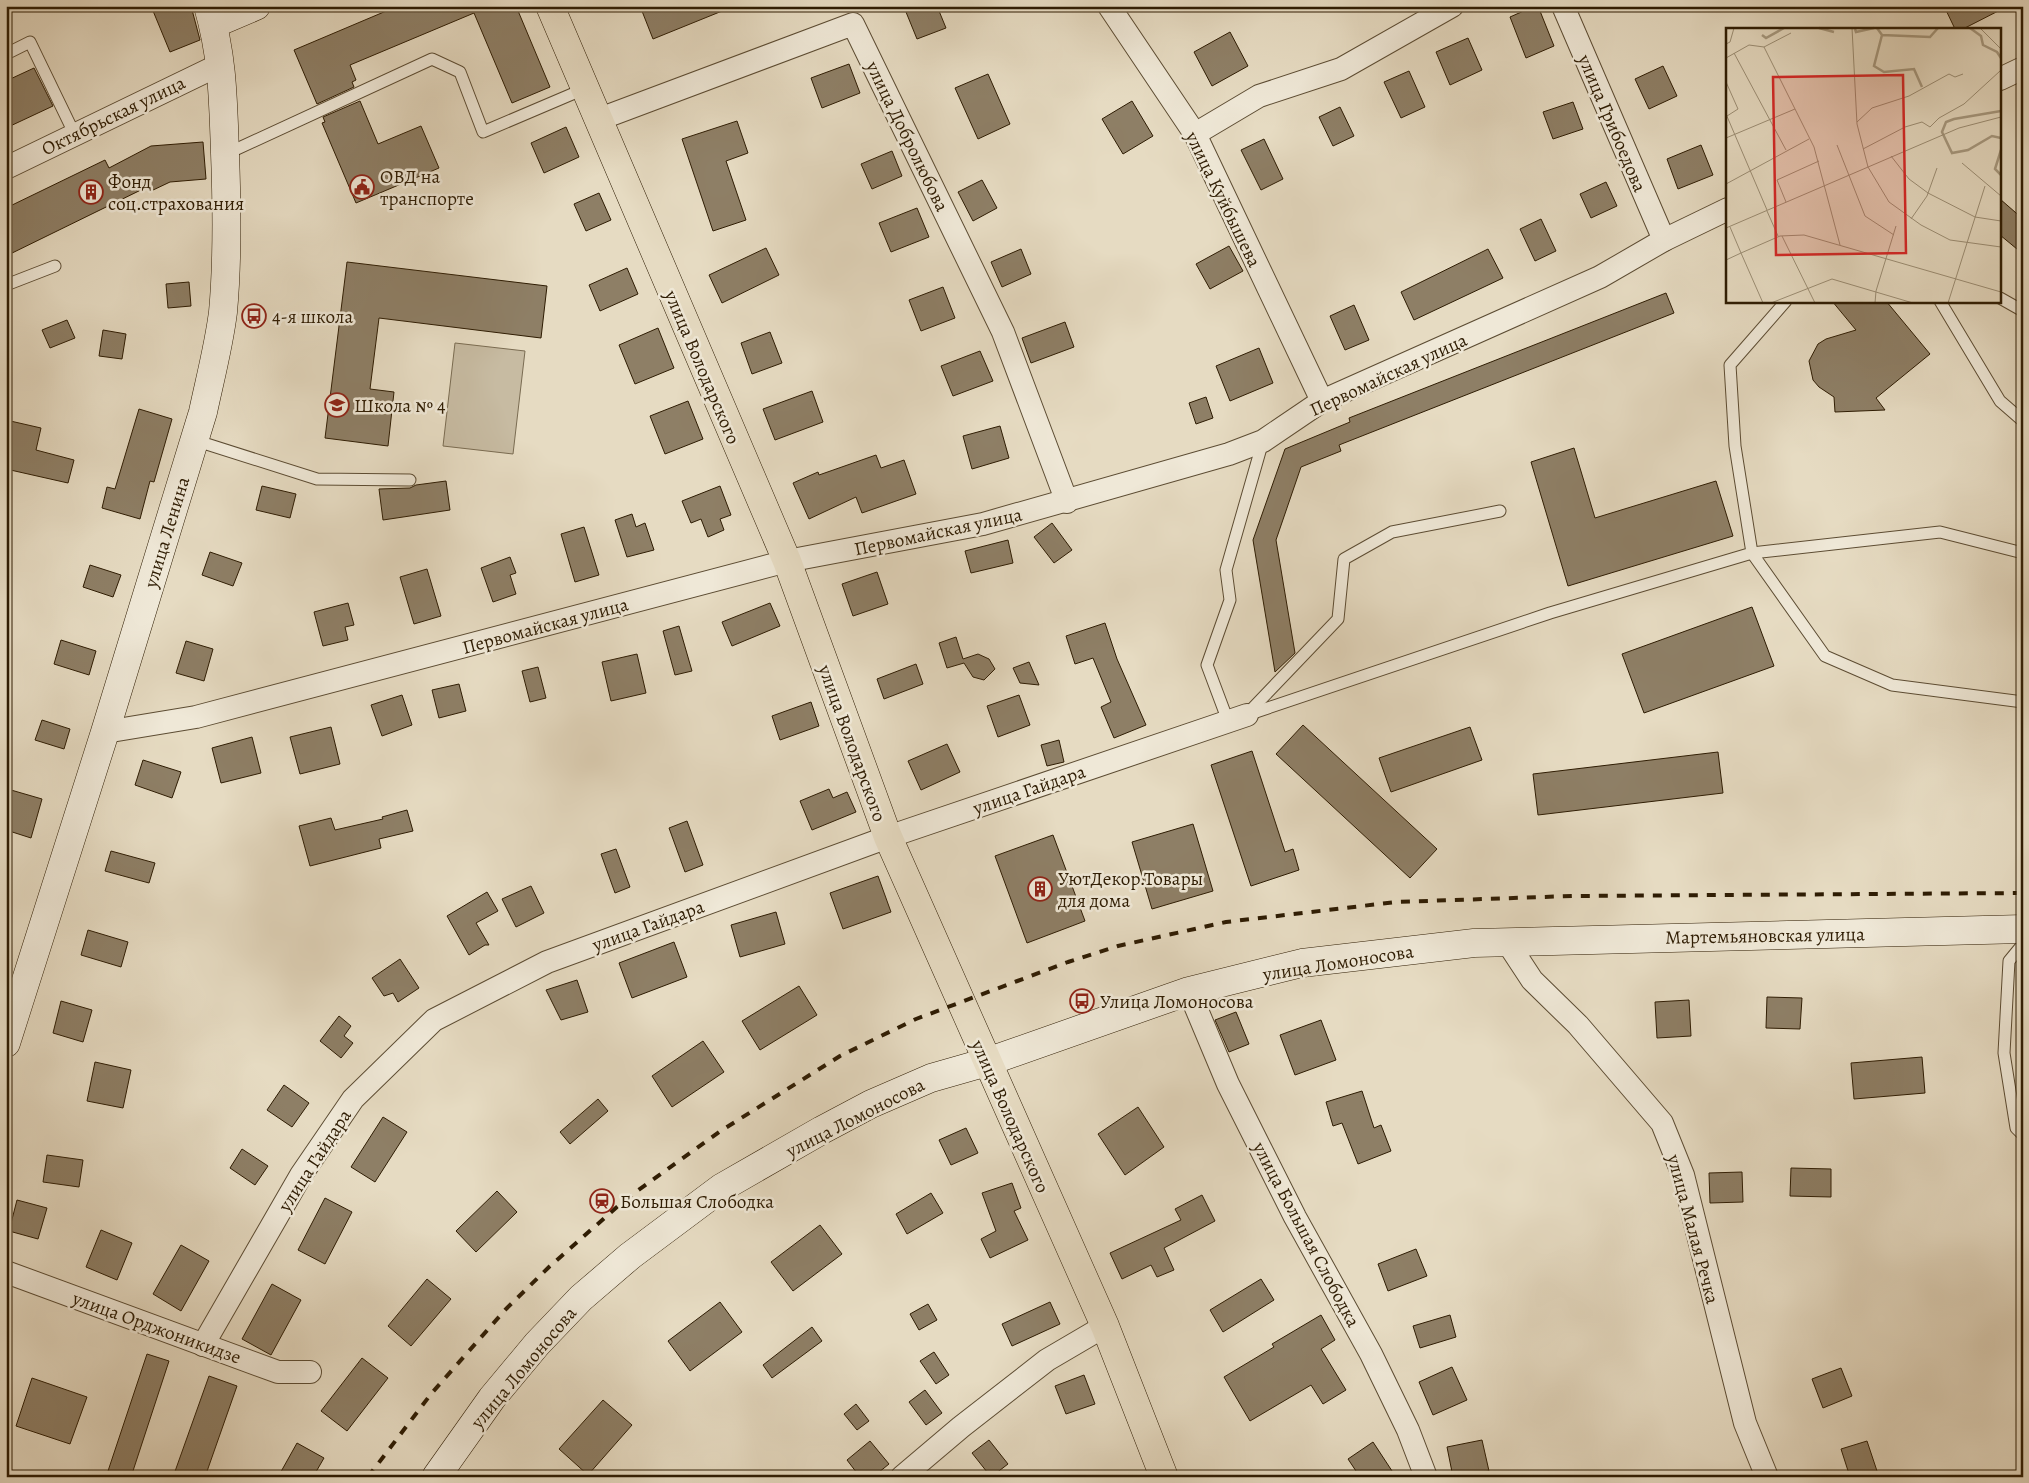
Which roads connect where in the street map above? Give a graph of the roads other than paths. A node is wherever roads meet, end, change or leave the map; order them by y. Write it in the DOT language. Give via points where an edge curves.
graph roads {
  1 [pos="256,6"];
  2 [pos="550,6"];
  3 [pos="1109,6"];
  4 [pos="1452,6"];
  5 [pos="1563,6"];
  6 [pos="211,15"];
  7 [pos="6,54"];
  8 [pos="221,64"];
  9 [pos="2023,68"];
  10 [pos="2002,78"];
  11 [pos="584,89"];
  12 [pos="597,120"];
  13 [pos="1194,134"];
  14 [pos="75,135"];
  15 [pos="225,154"];
  16 [pos="6,168"];
  17 [pos="1726,210"];
  18 [pos="1664,240"];
  19 [pos="55,266"];
  20 [pos="6,285"];
  21 [pos="2002,299"];
  22 [pos="1785,302"];
  23 [pos="1941,302"];
  24 [pos="2023,311"];
  25 [pos="1322,401"];
  26 [pos="2023,421"];
  27 [pos="194,440"];
  28 [pos="1263,441"];
  29 [pos="410,480"];
  30 [pos="1067,502"];
  31 [pos="1500,512"];
  32 [pos="1752,552"];
  33 [pos="2023,553"];
  34 [pos="787,561"];
  35 [pos="2023,702"];
  36 [pos="1238,718"];
  37 [pos="105,732"];
  38 [pos="888,837"];
  39 [pos="2023,929"];
  40 [pos="1507,942"];
  41 [pos="2023,944"];
  42 [pos="1189,991"];
  43 [pos="6,1043"];
  44 [pos="987,1062"];
  45 [pos="2023,1135"];
  46 [pos="6,1272"];
  47 [pos="1105,1326"];
  48 [pos="203,1345"];
  49 [pos="310,1372"];
  50 [pos="436,1477"];
  51 [pos="902,1477"];
  52 [pos="1164,1477"];
  53 [pos="1426,1477"];
  54 [pos="1767,1477"];
  1 -- 6 [label="main road"];
  2 -- 11 [label="main road, улица Володарского"];
  3 -- 13 [label="street, улица Куйбышева"];
  4 -- 13 [label="street" via="1341,69 1259,96"];
  5 -- 18 [label="street, улица Грибоедова"];
  6 -- 8 [label="main road, улица Ленина"];
  7 -- 14 [label="lane" via="30,42"];
  8 -- 14 [label="street, Октябрьская улица"];
  8 -- 15 [label="main road, улица Ленина"];
  9 -- 10 [label="street"];
  11 -- 12 [label="main road, улица Володарского"];
  11 -- 15 [label="lane" via="483,132 460,72 432,58"];
  12 -- 30 [label="street, улица Добролюбова" via="853,24 1003,332"];
  12 -- 34 [label="main road, улица Володарского"];
  13 -- 25 [label="street, улица Куйбышева"];
  14 -- 16 [label="street, Октябрьская улица"];
  15 -- 27 [label="main road, улица Ленина" via="228,207 222,314 203,412"];
  17 -- 18 [label="street, Первомайская улица"];
  18 -- 25 [label="street, Первомайская улица" via="1600,277"];
  19 -- 20 [label="lane"];
  21 -- 24 [label="lane"];
  22 -- 32 [label="lane" via="1730,365 1735,446"];
  23 -- 26 [label="lane" via="2000,401"];
  25 -- 28 [label="street, Первомайская улица"];
  27 -- 29 [label="lane" via="317,479"];
  27 -- 37 [label="main road, улица Ленина"];
  28 -- 30 [label="street, Первомайская улица" via="1230,454"];
  28 -- 36 [label="lane" via="1226,570 1230,600 1207,665"];
  30 -- 34 [label="street, Первомайская улица" via="983,524"];
  31 -- 36 [label="lane" via="1392,532 1344,559 1338,618"];
  32 -- 33 [label="lane" via="1940,532"];
  32 -- 35 [label="lane" via="1825,656 1892,685"];
  32 -- 36 [label="lane" via="1550,613"];
  34 -- 37 [label="street, Первомайская улица" via="196,717"];
  34 -- 38 [label="main road, улица Володарского"];
  36 -- 38 [label="street, улица Гайдара"];
  37 -- 43 [label="main road, улица Ленина"];
  38 -- 44 [label="main road, улица Володарского"];
  38 -- 48 [label="street, улица Гайдара" via="547,962 434,1020 353,1099 301,1175"];
  39 -- 40 [label="main road, Мартемьяновская улица"];
  40 -- 42 [label="main road, улица Ломоносова" via="1392,951 1302,963"];
  40 -- 54 [label="street, улица Малая Речка" via="1532,980 1578,1025 1662,1123 1683,1175 1745,1423"];
  41 -- 45 [label="lane" via="2009,961 2004,1053 2016,1128"];
  42 -- 44 [label="main road, улица Ломоносова"];
  42 -- 53 [label="street, улица Большая Слободка" via="1228,1084 1295,1217 1371,1354 1408,1430"];
  44 -- 47 [label="main road, улица Володарского"];
  44 -- 50 [label="main road, улица Ломоносова" via="931,1078 871,1104 721,1188 680,1218 581,1298 537,1344 492,1398"];
  46 -- 48 [label="street, улица Орджоникидзе"];
  47 -- 51 [label="street" via="1047,1360"];
  47 -- 52 [label="main road, улица Володарского"];
  48 -- 49 [label="street, улица Орджоникидзе" via="278,1372"];
}
